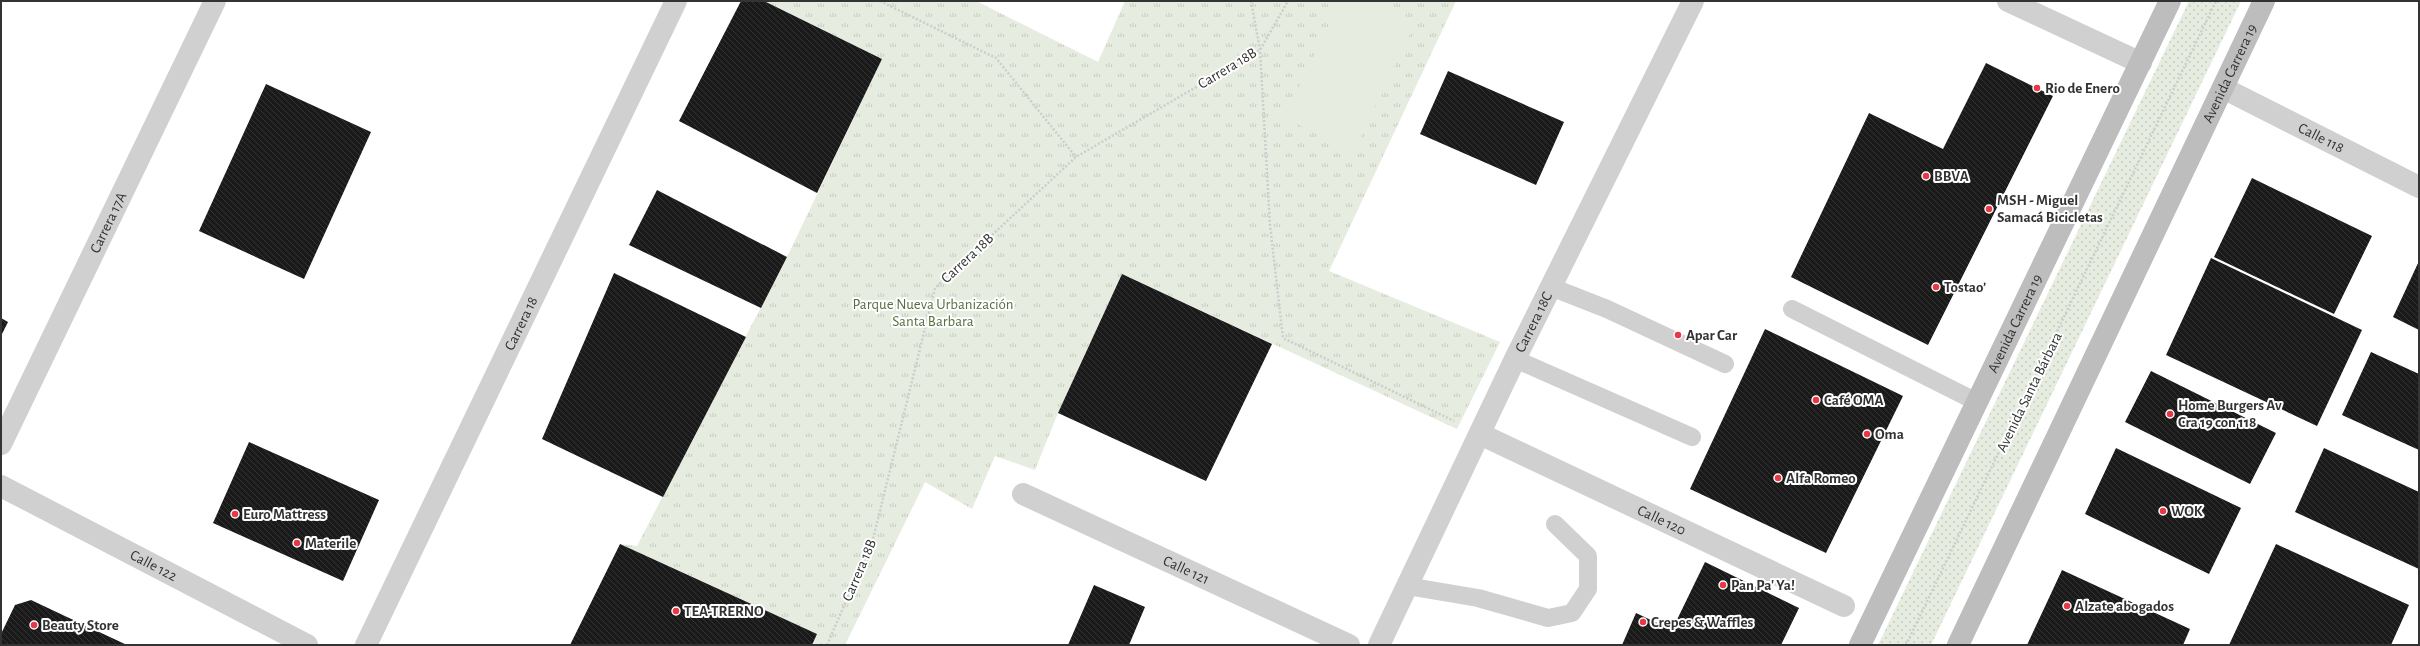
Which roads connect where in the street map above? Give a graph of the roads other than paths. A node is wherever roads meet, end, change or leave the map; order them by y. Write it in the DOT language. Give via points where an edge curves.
graph roads {
  1 [pos="215,1"];
  2 [pos="676,1"];
  3 [pos="1693,1"];
  4 [pos="2008,1"];
  5 [pos="2170,1"];
  6 [pos="2264,1"];
  7 [pos="2140,63"];
  8 [pos="2223,88"];
  9 [pos="2419,187"];
  10 [pos="1551,287"];
  11 [pos="1792,308"];
  12 [pos="1515,359"];
  13 [pos="1726,364"];
  14 [pos="1977,402"];
  15 [pos="1480,434"];
  16 [pos="1692,437"];
  17 [pos="1,444"];
  18 [pos="1,486"];
  19 [pos="1023,494"];
  20 [pos="1555,524"];
  21 [pos="1408,586"];
  22 [pos="1844,606"];
  23 [pos="307,645"];
  24 [pos="366,645"];
  25 [pos="1349,645"];
  26 [pos="1379,645"];
  27 [pos="1860,645"];
  28 [pos="1958,645"];
  1 -- 17 [label="street, Carrera 17A"];
  2 -- 24 [label="street, Carrera 18"];
  3 -- 10 [label="street, Carrera 18C"];
  4 -- 7 [label="street"];
  5 -- 7 [label="main road, Avenida Carrera 19"];
  6 -- 8 [label="main road, Avenida Carrera 19"];
  7 -- 14 [label="main road, Avenida Carrera 19"];
  8 -- 9 [label="street, Calle 118"];
  8 -- 28 [label="main road, Avenida Carrera 19"];
  10 -- 12 [label="street, Carrera 18C"];
  10 -- 13 [label="lane" via="1607,309"];
  11 -- 14 [label="lane"];
  12 -- 15 [label="street, Carrera 18C"];
  12 -- 16 [label="lane"];
  14 -- 27 [label="main road, Avenida Carrera 19"];
  15 -- 21 [label="street, Carrera 18C"];
  15 -- 22 [label="street, Calle 120"];
  18 -- 23 [label="street, Calle 122"];
  19 -- 25 [label="street, Calle 121"];
  20 -- 21 [label="lane" via="1588,556 1588,589 1572,613 1548,618 1478,598"];
  21 -- 26 [label="street, Carrera 18C"];
}
